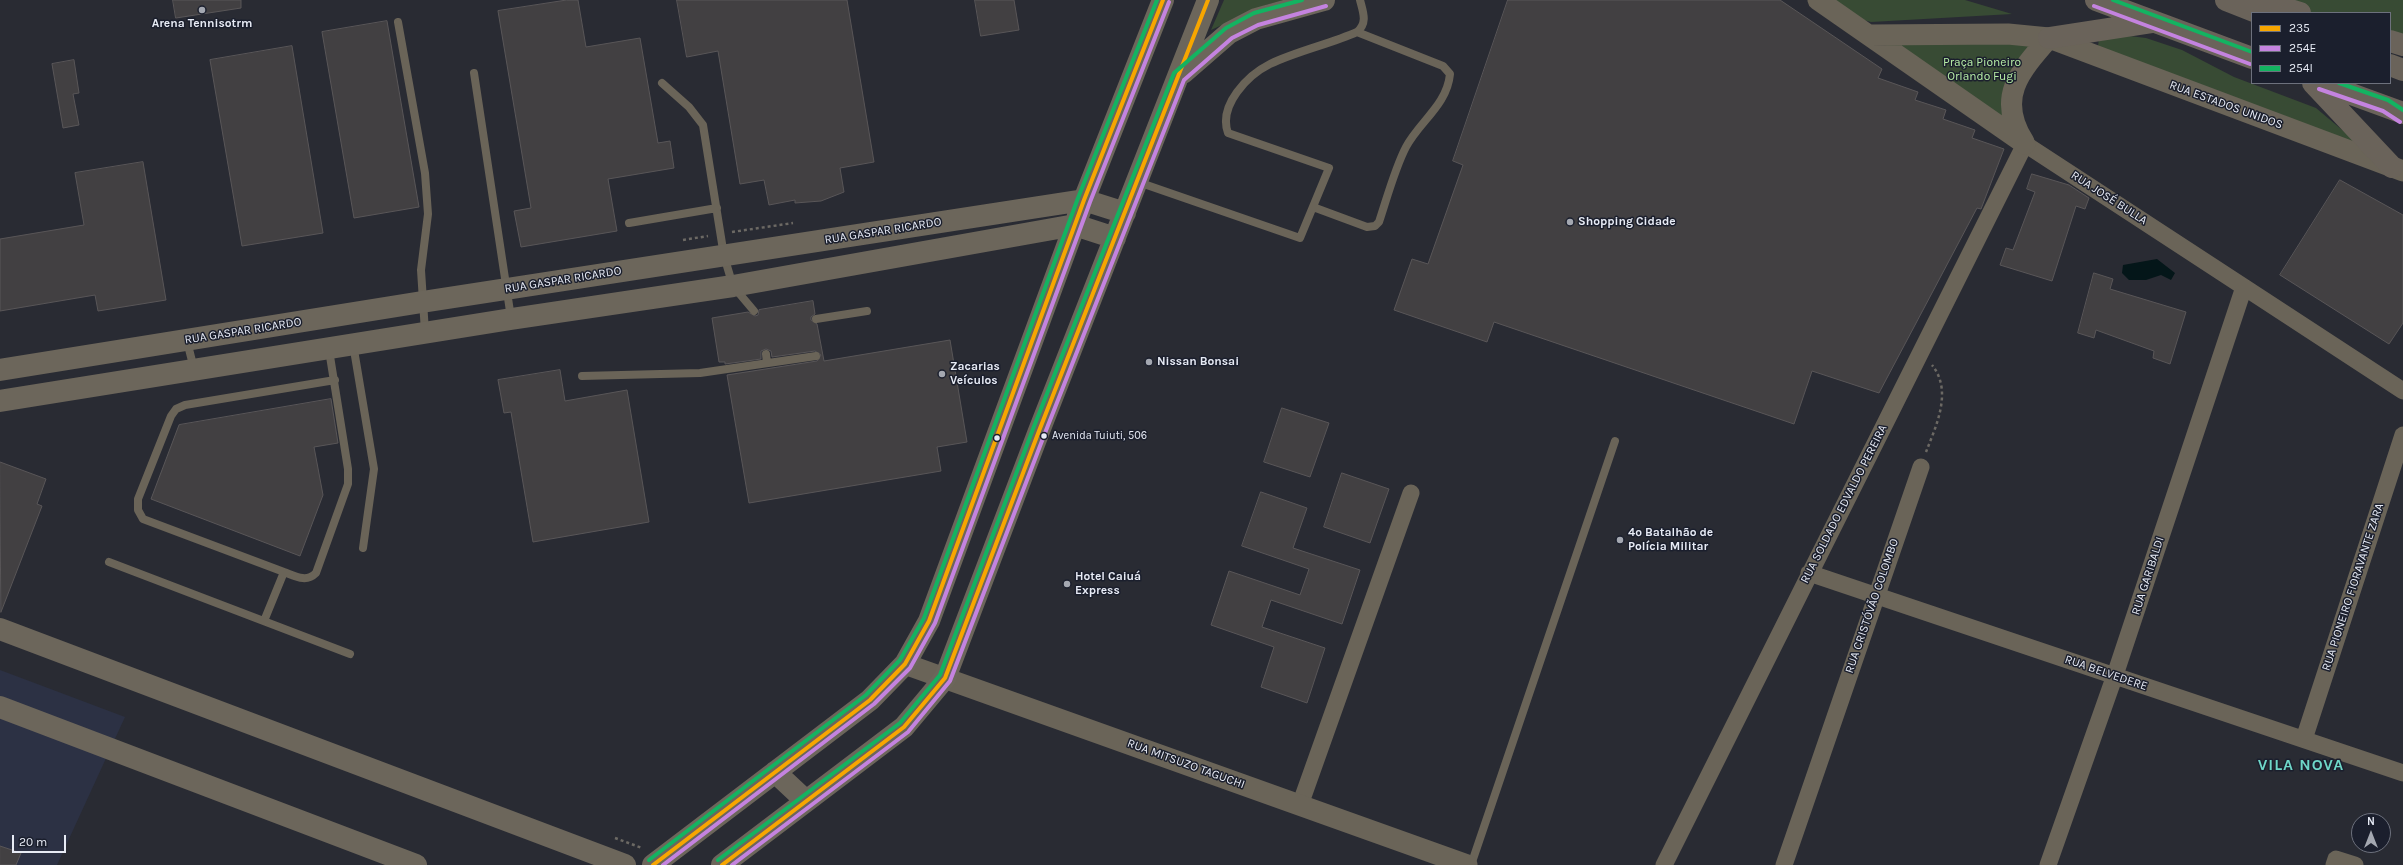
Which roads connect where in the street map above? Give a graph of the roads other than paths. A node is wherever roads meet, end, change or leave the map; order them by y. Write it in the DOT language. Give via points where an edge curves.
graph roads {
  1 [pos="1163,0"];
  2 [pos="1208,0"];
  3 [pos="1324,0"];
  4 [pos="1360,0"];
  5 [pos="1818,0"];
  6 [pos="2096,0"];
  7 [pos="2226,0"];
  8 [pos="2258,0"];
  9 [pos="2256,12"];
  10 [pos="2297,12"];
  11 [pos="398,22"];
  12 [pos="2154,22"];
  13 [pos="1358,32"];
  14 [pos="1869,35"];
  15 [pos="2049,38"];
  16 [pos="2391,41"];
  17 [pos="2403,45"];
  18 [pos="2251,58"];
  19 [pos="2391,64"];
  20 [pos="2403,70"];
  21 [pos="474,73"];
  22 [pos="1179,76"];
  23 [pos="662,83"];
  24 [pos="2314,84"];
  25 [pos="2324,84"];
  26 [pos="2397,112"];
  27 [pos="2025,144"];
  28 [pos="2397,169"];
  29 [pos="1137,182"];
  30 [pos="1084,200"];
  31 [pos="1313,207"];
  32 [pos="716,208"];
  33 [pos="1013,211"];
  34 [pos="1125,213"];
  35 [pos="629,223"];
  36 [pos="1075,225"];
  37 [pos="1017,235"];
  38 [pos="1116,238"];
  39 [pos="724,256"];
  40 [pos="733,286"];
  41 [pos="2244,286"];
  42 [pos="506,289"];
  43 [pos="422,302"];
  44 [pos="754,311"];
  45 [pos="867,311"];
  46 [pos="511,318"];
  47 [pos="816,319"];
  48 [pos="426,333"];
  49 [pos="186,340"];
  50 [pos="352,344"];
  51 [pos="329,348"];
  52 [pos="113,352"];
  53 [pos="766,354"];
  54 [pos="816,356"];
  55 [pos="767,363"];
  56 [pos="0,370"];
  57 [pos="194,370"];
  58 [pos="582,376"];
  59 [pos="335,380"];
  60 [pos="117,382"];
  61 [pos="2403,392"];
  62 [pos="0,401"];
  63 [pos="2403,435"];
  64 [pos="1615,441"];
  65 [pos="1921,467"];
  66 [pos="1411,493"];
  67 [pos="363,548"];
  68 [pos="109,562"];
  69 [pos="284,572"];
  70 [pos="1809,573"];
  71 [pos="1875,596"];
  72 [pos="264,621"];
  73 [pos="0,629"];
  74 [pos="350,654"];
  75 [pos="906,664"];
  76 [pos="2115,676"];
  77 [pos="945,678"];
  78 [pos="0,707"];
  79 [pos="2304,739"];
  80 [pos="775,772"];
  81 [pos="2403,773"];
  82 [pos="806,801"];
  83 [pos="1300,805"];
  84 [pos="416,865"];
  85 [pos="626,865"];
  86 [pos="653,865"];
  87 [pos="722,865"];
  88 [pos="1467,865"];
  89 [pos="1471,865"];
  90 [pos="1664,865"];
  91 [pos="1784,865"];
  92 [pos="2048,865"];
  93 [pos="2334,865"];
  94 [pos="2355,865"];
  1 -- 30 [label="main road"];
  2 -- 22 [label="main road"];
  3 -- 22 [label="main road" via="1256,19 1229,32"];
  4 -- 13 [label="lane" via="1364,21"];
  5 -- 14 [label="street, RUA JOSÉ BULLA"];
  6 -- 12 [label="main road"];
  7 -- 9 [label="main road"];
  8 -- 10 [label="main road"];
  11 -- 43 [label="lane" via="425,173 428,214 421,270"];
  12 -- 15 [label="main road"];
  12 -- 18 [label="main road"];
  13 -- 31 [label="lane" via="1262,69 1241,88 1229,108 1226,121 1228,132 1329,168"];
  13 -- 31 [label="lane" via="1443,66 1450,74 1448,87 1437,108 1406,146 1379,222 1375,226 1367,227"];
  14 -- 15 [label="street" via="2008,34"];
  14 -- 27 [label="street, RUA JOSÉ BULLA"];
  15 -- 27 [label="street" via="2028,61 2017,79 2010,98 2015,128"];
  15 -- 28 [label="street, RUA ESTADOS UNIDOS"];
  16 -- 17 [label="main road"];
  19 -- 20 [label="main road"];
  21 -- 42 [label="lane"];
  22 -- 29 [label="main road"];
  23 -- 32 [label="lane" via="689,107 703,125"];
  24 -- 28 [label="main road"];
  25 -- 26 [label="main road"];
  27 -- 41 [label="street, RUA JOSÉ BULLA"];
  27 -- 70 [label="street, RUA SOLDADO EDVALDO PEREIRA"];
  29 -- 31 [label="lane" via="1300,238"];
  29 -- 34 [label="main road"];
  30 -- 33 [label="main road, RUA GASPAR RICARDO"];
  30 -- 34 [label="main road, RUA GASPAR RICARDO"];
  30 -- 36 [label="main road"];
  32 -- 35 [label="lane"];
  32 -- 39 [label="lane"];
  33 -- 37 [label="main road"];
  33 -- 39 [label="main road, RUA GASPAR RICARDO"];
  34 -- 38 [label="main road"];
  36 -- 37 [label="main road"];
  36 -- 38 [label="main road"];
  36 -- 75 [label="main road" via="929,621"];
  37 -- 40 [label="main road"];
  38 -- 77 [label="main road"];
  39 -- 40 [label="lane"];
  39 -- 42 [label="main road, RUA GASPAR RICARDO"];
  40 -- 44 [label="lane"];
  40 -- 46 [label="main road"];
  41 -- 61 [label="street, RUA JOSÉ BULLA"];
  41 -- 76 [label="street, RUA GARIBALDI"];
  42 -- 43 [label="main road, RUA GASPAR RICARDO"];
  42 -- 46 [label="lane"];
  43 -- 48 [label="lane"];
  43 -- 49 [label="main road, RUA GASPAR RICARDO"];
  45 -- 47 [label="lane"];
  46 -- 48 [label="main road"];
  48 -- 50 [label="main road"];
  49 -- 52 [label="main road, RUA GASPAR RICARDO"];
  49 -- 57 [label="lane"];
  50 -- 51 [label="main road"];
  50 -- 67 [label="lane" via="374,469"];
  51 -- 57 [label="main road"];
  51 -- 59 [label="lane"];
  52 -- 56 [label="main road, RUA GASPAR RICARDO"];
  52 -- 60 [label="main road"];
  53 -- 55 [label="lane"];
  54 -- 55 [label="lane"];
  55 -- 58 [label="lane" via="700,373"];
  57 -- 60 [label="main road"];
  59 -- 69 [label="lane" via="348,484 316,573 311,578 304,579"];
  59 -- 69 [label="lane" via="185,405 176,409 138,499 138,510 143,519"];
  60 -- 62 [label="main road"];
  63 -- 79 [label="street, RUA PIONEIRO FIORAVANTE ZARA"];
  64 -- 89 [label="lane"];
  65 -- 71 [label="street, RUA CRISTÓVÃO COLOMBO"];
  66 -- 83 [label="street"];
  68 -- 72 [label="lane"];
  69 -- 72 [label="lane"];
  70 -- 71 [label="street, RUA BELVEDERE"];
  70 -- 90 [label="street, RUA SOLDADO EDVALDO PEREIRA"];
  71 -- 76 [label="street, RUA BELVEDERE"];
  71 -- 91 [label="street, RUA CRISTÓVÃO COLOMBO"];
  72 -- 74 [label="lane"];
  73 -- 85 [label="main road"];
  75 -- 77 [label="street, RUA MITSUZO TAGUCHI"];
  75 -- 80 [label="main road" via="870,700"];
  76 -- 79 [label="street, RUA BELVEDERE"];
  76 -- 92 [label="street, RUA GARIBALDI"];
  77 -- 82 [label="main road" via="904,727"];
  77 -- 83 [label="street, RUA MITSUZO TAGUCHI"];
  78 -- 84 [label="main road"];
  79 -- 81 [label="street, RUA BELVEDERE"];
  80 -- 82 [label="main road"];
  80 -- 86 [label="main road"];
  82 -- 87 [label="main road"];
  83 -- 88 [label="street, RUA MITSUZO TAGUCHI"];
  93 -- 94 [label="street" via="2336,858"];
}
